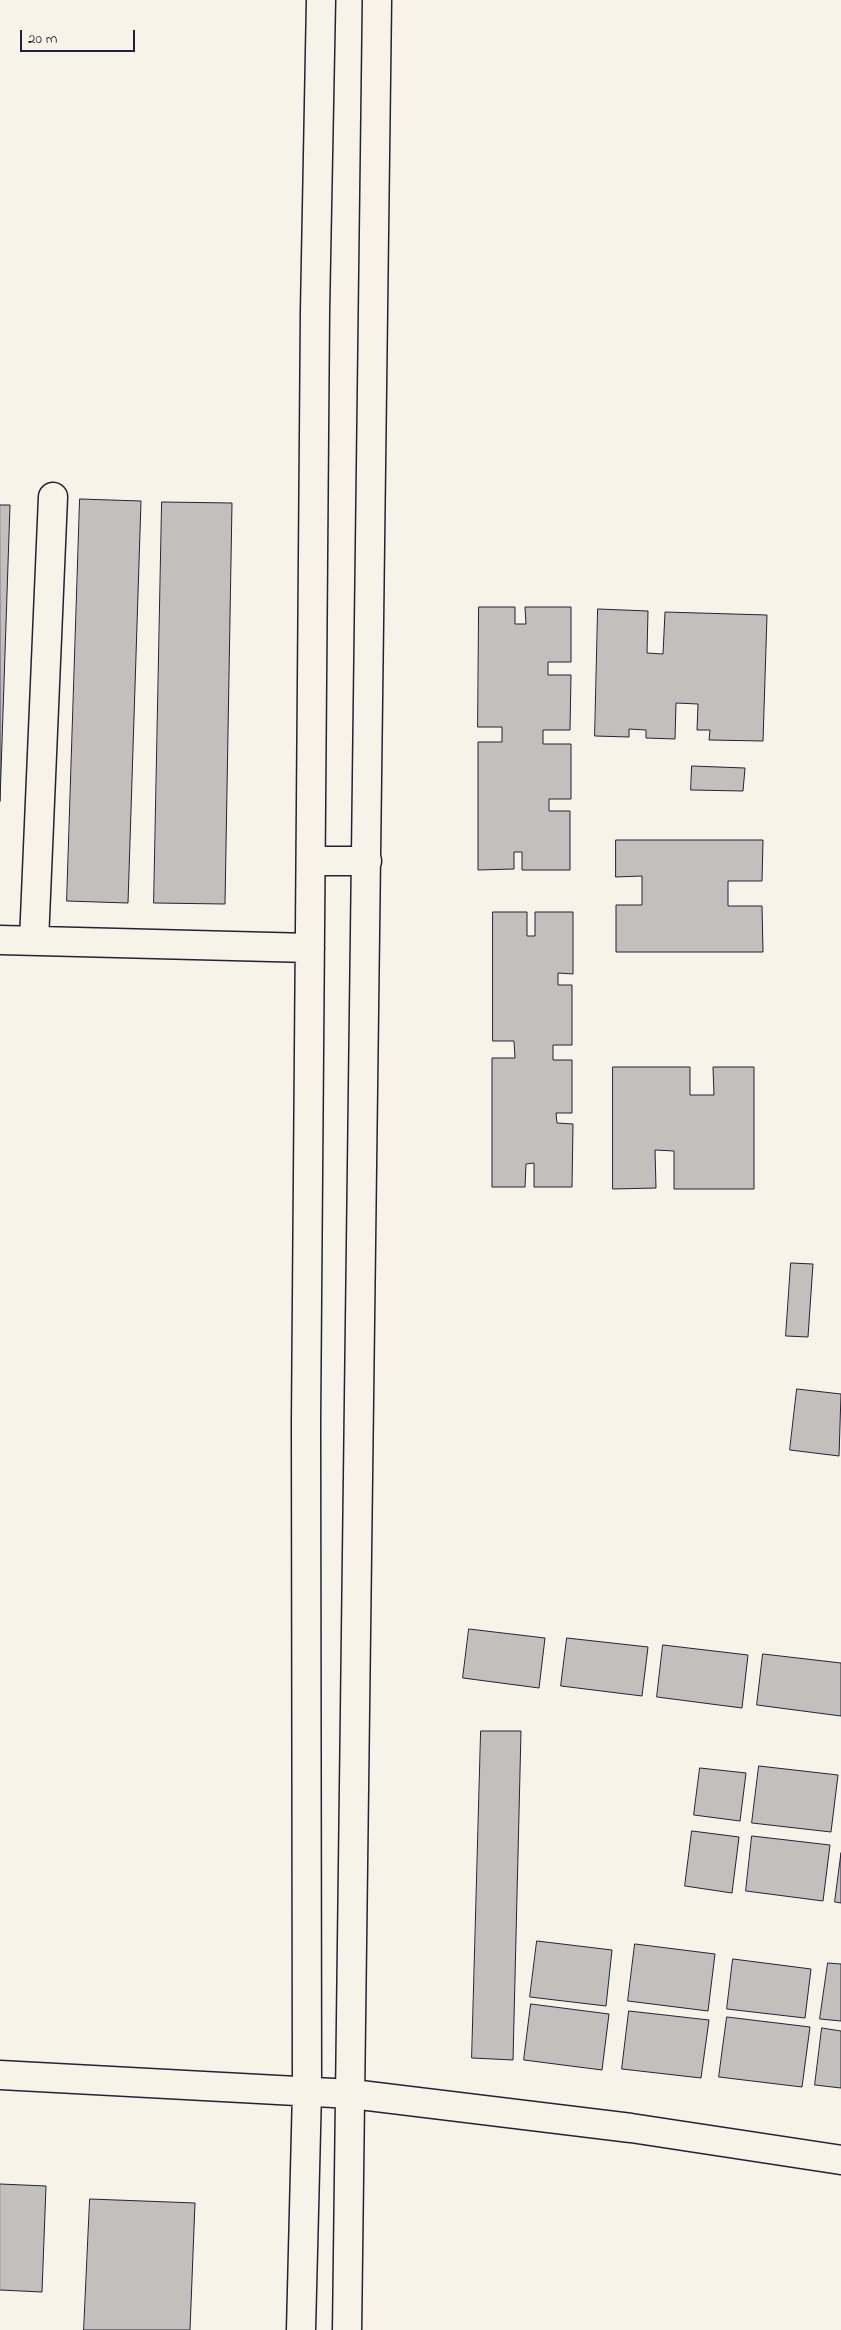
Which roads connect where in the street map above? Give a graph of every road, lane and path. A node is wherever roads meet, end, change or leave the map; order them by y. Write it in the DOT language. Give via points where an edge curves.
graph roads {
  1 [pos="321,0"];
  2 [pos="377,0"];
  3 [pos="53,497"];
  4 [pos="367,860"];
  5 [pos="311,861"];
  6 [pos="0,940"];
  7 [pos="34,941"];
  8 [pos="310,948"];
  9 [pos="0,2075"];
  10 [pos="307,2091"];
  11 [pos="352,2094"];
  12 [pos="841,2160"];
  13 [pos="301,2330"];
  14 [pos="347,2330"];
  1 -- 5 [label="street"];
  2 -- 4 [label="street"];
  3 -- 7 [label="street"];
  4 -- 5 [label="street"];
  4 -- 11 [label="street"];
  5 -- 8 [label="street"];
  6 -- 7 [label="street"];
  7 -- 8 [label="street"];
  8 -- 10 [label="street" via="306,1420"];
  9 -- 10 [label="street"];
  10 -- 11 [label="street"];
  10 -- 13 [label="street"];
  11 -- 12 [label="street" via="630,2128"];
  11 -- 14 [label="street"];
}
